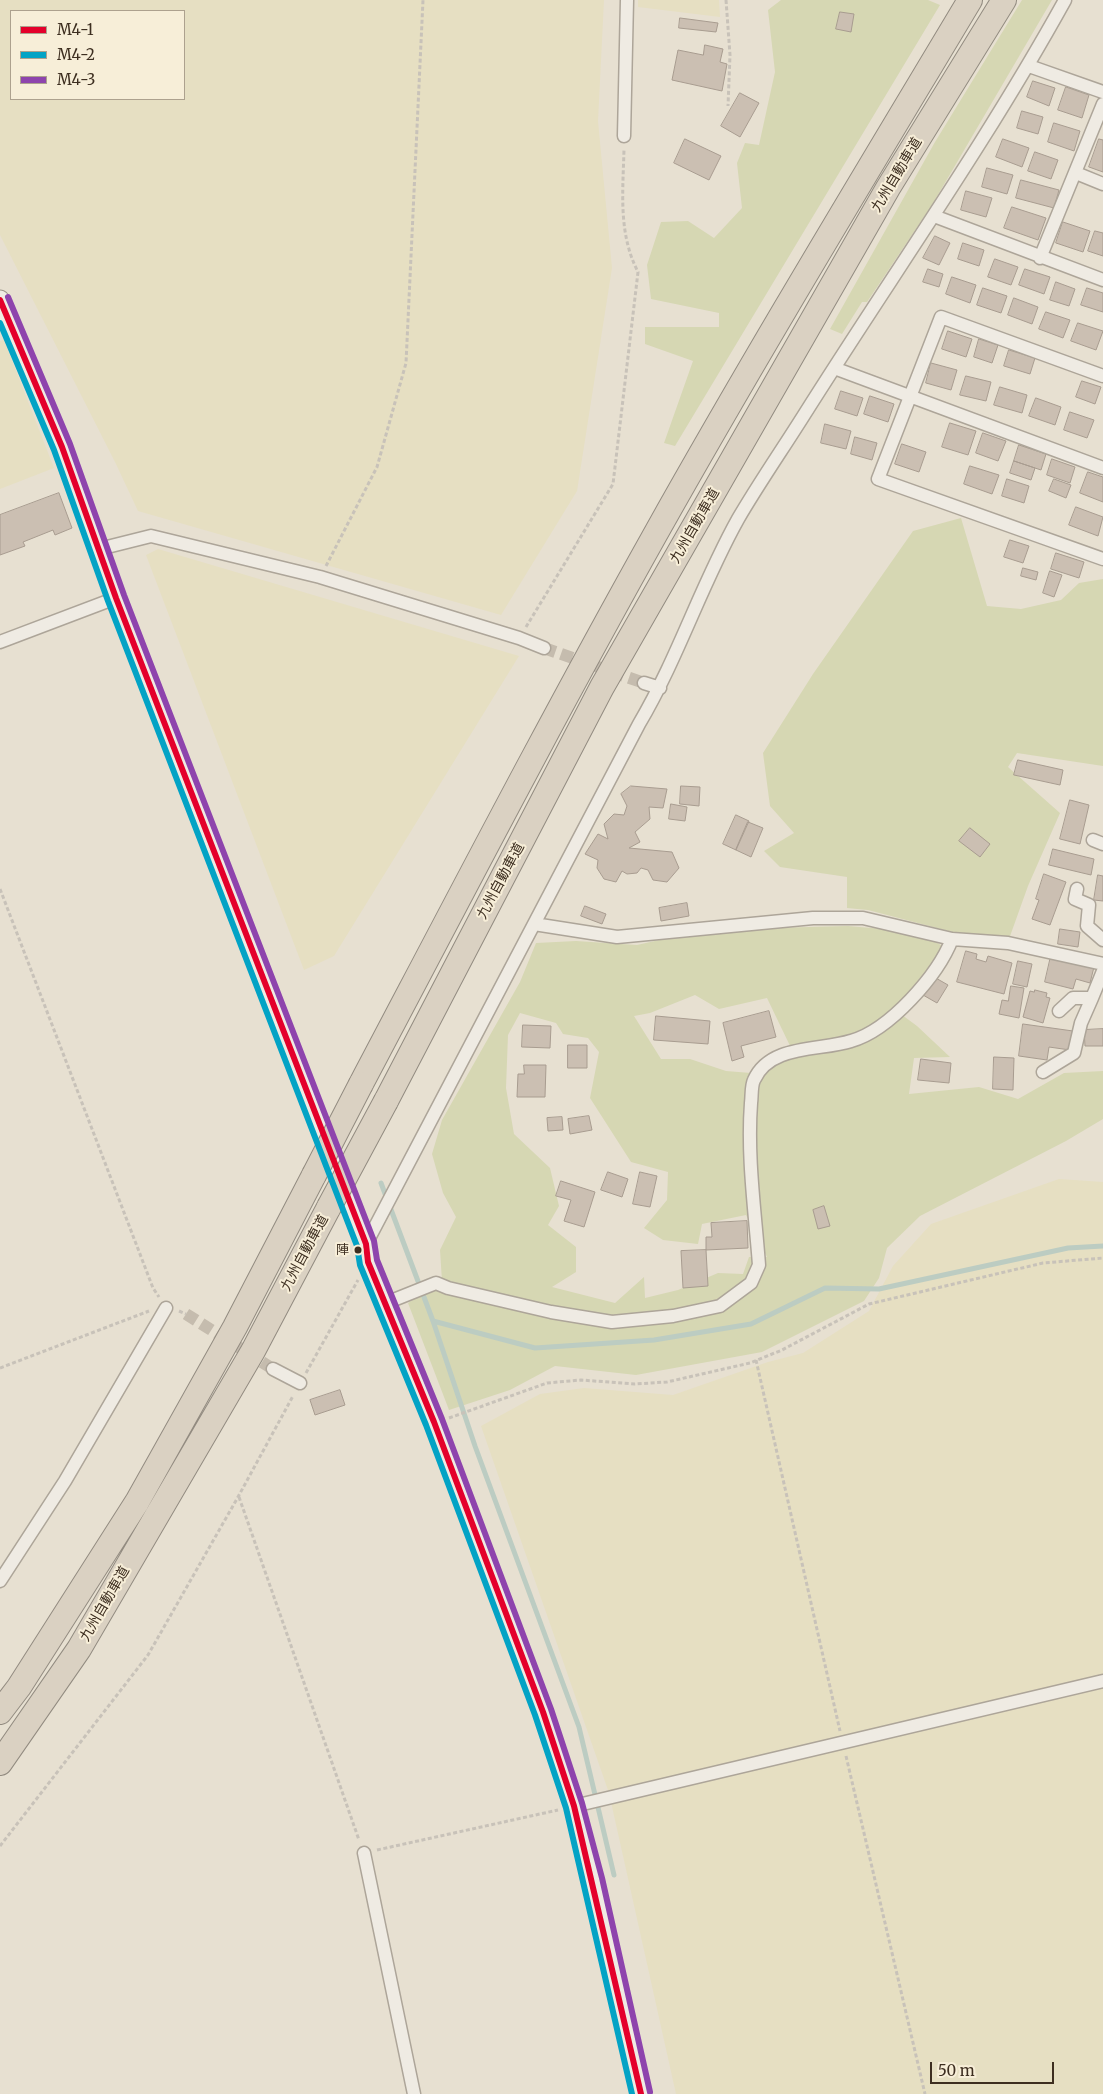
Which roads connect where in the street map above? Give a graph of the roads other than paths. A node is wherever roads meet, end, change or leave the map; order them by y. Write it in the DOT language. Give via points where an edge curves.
graph roads {
  1 [pos="627,0"];
  2 [pos="970,0"];
  3 [pos="1004,0"];
  4 [pos="1065,0"];
  5 [pos="1029,66"];
  6 [pos="1103,92"];
  7 [pos="1103,104"];
  8 [pos="624,136"];
  9 [pos="1076,173"];
  10 [pos="1103,184"];
  11 [pos="934,216"];
  12 [pos="1040,258"];
  13 [pos="1103,280"];
  14 [pos="0,300"];
  15 [pos="834,368"];
  16 [pos="1103,376"];
  17 [pos="908,397"];
  18 [pos="1103,468"];
  19 [pos="99,549"];
  20 [pos="1103,558"];
  21 [pos="116,598"];
  22 [pos="0,642"];
  23 [pos="544,648"];
  24 [pos="644,683"];
  25 [pos="660,688"];
  26 [pos="1077,889"];
  27 [pos="534,924"];
  28 [pos="952,939"];
  29 [pos="1103,940"];
  30 [pos="1103,964"];
  31 [pos="1103,971"];
  32 [pos="1092,998"];
  33 [pos="1059,1011"];
  34 [pos="1043,1072"];
  35 [pos="367,1253"];
  36 [pos="394,1300"];
  37 [pos="166,1308"];
  38 [pos="273,1369"];
  39 [pos="300,1383"];
  40 [pos="0,1581"];
  41 [pos="1103,1681"];
  42 [pos="0,1712"];
  43 [pos="0,1763"];
  44 [pos="581,1805"];
  45 [pos="364,1853"];
  46 [pos="414,2094"];
  47 [pos="641,2094"];
  1 -- 8 [label="street"];
  2 -- 42 [label="highway, 九州自動車道, bridge" via="657,531 360,1084 235,1327 136,1502"];
  3 -- 43 [label="highway, 九州自動車道, bridge" via="888,188 602,687 253,1351 79,1649"];
  4 -- 5 [label="street"];
  5 -- 6 [label="street"];
  5 -- 11 [label="street"];
  7 -- 9 [label="street"];
  9 -- 10 [label="street"];
  9 -- 12 [label="street"];
  11 -- 12 [label="street"];
  11 -- 15 [label="street"];
  12 -- 13 [label="street"];
  14 -- 19 [label="main road" via="62,447"];
  15 -- 17 [label="street"];
  15 -- 25 [label="street" via="739,518 719,555"];
  16 -- 17 [label="street" via="941,317"];
  17 -- 18 [label="street"];
  17 -- 20 [label="street" via="878,479"];
  19 -- 21 [label="main road"];
  19 -- 23 [label="street" via="151,536 320,578"];
  21 -- 22 [label="street"];
  21 -- 35 [label="main road"];
  24 -- 25 [label="street"];
  25 -- 27 [label="street"];
  26 -- 29 [label="street" via="1075,899 1089,905 1087,926"];
  27 -- 28 [label="street" via="617,937 813,918 864,918"];
  27 -- 35 [label="street" via="396,1187"];
  28 -- 30 [label="street" via="1008,943"];
  28 -- 36 [label="street" via="946,955 917,993 889,1021 853,1041 792,1050 768,1063 753,1081 750,1137 759,1265 750,1283 720,1306 673,1316 612,1322 551,1312 436,1283"];
  31 -- 32 [label="street"];
  32 -- 33 [label="street" via="1073,998"];
  32 -- 34 [label="street" via="1081,1023 1074,1053"];
  35 -- 36 [label="main road"];
  36 -- 44 [label="main road" via="440,1437"];
  37 -- 40 [label="street" via="65,1481"];
  38 -- 39 [label="street"];
  41 -- 44 [label="street"];
  44 -- 47 [label="main road" via="593,1880"];
  45 -- 46 [label="street"];
}
